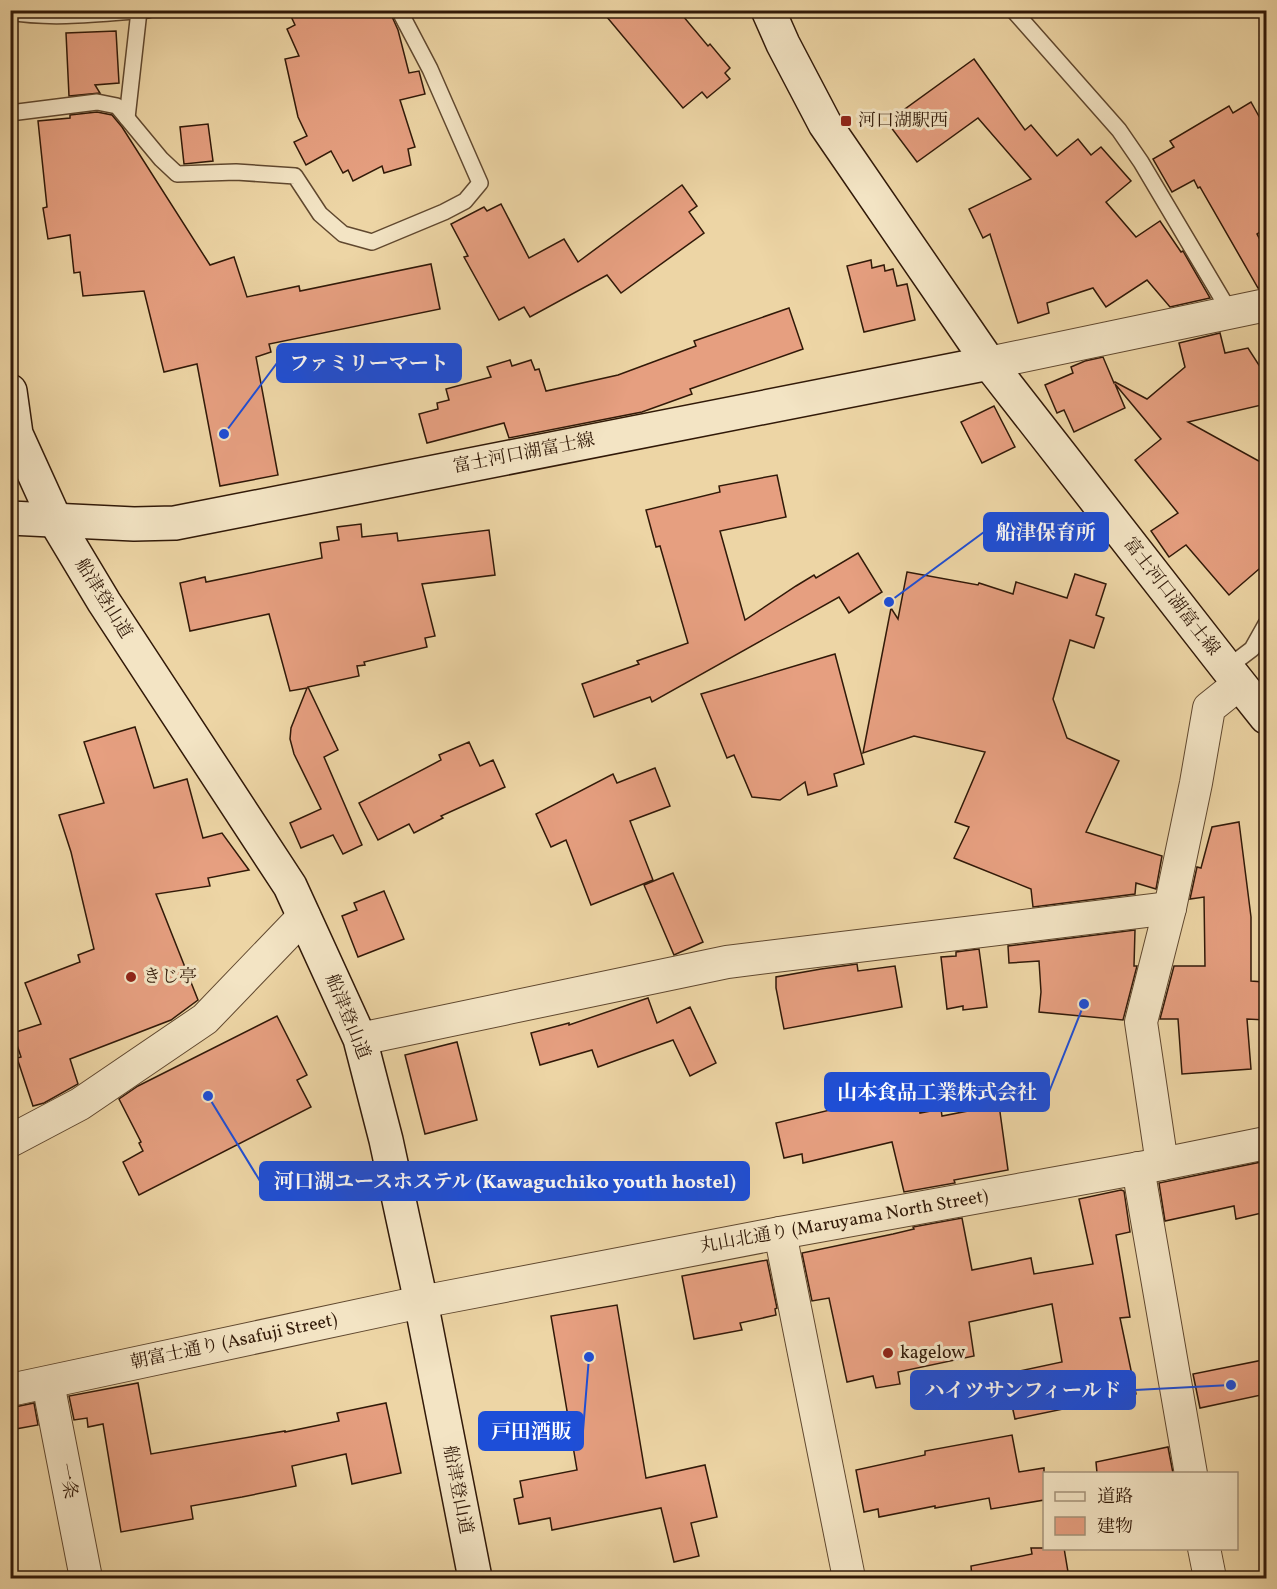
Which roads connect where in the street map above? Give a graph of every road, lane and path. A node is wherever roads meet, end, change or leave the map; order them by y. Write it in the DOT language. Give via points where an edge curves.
graph roads {
  1 [pos="148,10"];
  2 [pos="399,10"];
  3 [pos="768,10"];
  4 [pos="1013,10"];
  5 [pos="139,11"];
  6 [pos="10,12"];
  7 [pos="10,114"];
  8 [pos="127,118"];
  9 [pos="1266,305"];
  10 [pos="1230,312"];
  11 [pos="988,363"];
  12 [pos="10,391"];
  13 [pos="10,518"];
  14 [pos="56,522"];
  15 [pos="10,536"];
  16 [pos="1266,624"];
  17 [pos="1233,676"];
  18 [pos="1266,717"];
  19 [pos="1170,908"];
  20 [pos="304,916"];
  21 [pos="360,1039"];
  22 [pos="10,1141"];
  23 [pos="1266,1143"];
  24 [pos="1150,1166"];
  25 [pos="780,1233"];
  26 [pos="421,1302"];
  27 [pos="48,1383"];
  28 [pos="10,1390"];
  29 [pos="1191,1472"];
  30 [pos="1204,1550"];
  31 [pos="86,1578"];
  32 [pos="475,1578"];
  33 [pos="849,1578"];
  34 [pos="1210,1578"];
  1 -- 5 [label="lane"];
  2 -- 8 [label="lane" via="430,69 480,183 465,201 372,242 343,234 320,214 295,176 177,174"];
  3 -- 11 [label="main road, 富士河口湖富士線" via="825,124"];
  4 -- 10 [label="lane" via="1119,130"];
  5 -- 6 [label="lane" via="68,15"];
  5 -- 8 [label="lane"];
  7 -- 8 [label="lane" via="97,102 117,106"];
  9 -- 10 [label="street"];
  10 -- 11 [label="street"];
  11 -- 14 [label="main road, 富士河口湖富士線" via="175,523"];
  11 -- 17 [label="main road, 富士河口湖富士線"];
  12 -- 14 [label="main road, 船津登山道" via="16,434"];
  13 -- 14 [label="main road, 富士河口湖富士線"];
  14 -- 15 [label="main road, 富士河口湖富士線"];
  14 -- 20 [label="main road, 船津登山道" via="290,886"];
  16 -- 17 [label="lane"];
  17 -- 18 [label="main road, 富士河口湖富士線"];
  17 -- 19 [label="street" via="1209,708"];
  19 -- 21 [label="street" via="727,962"];
  19 -- 24 [label="street" via="1141,1022"];
  20 -- 21 [label="main road, 船津登山道"];
  20 -- 22 [label="street" via="205,1019 80,1104"];
  21 -- 26 [label="main road, 船津登山道"];
  23 -- 24 [label="street, 丸山北通り (Maruyama North Street)"];
  24 -- 25 [label="street, 丸山北通り (Maruyama North Street)"];
  24 -- 29 [label="street"];
  25 -- 26 [label="street, 丸山北通り (Maruyama North Street)"];
  25 -- 33 [label="street"];
  26 -- 27 [label="street, 朝富士通り (Asafuji Street)"];
  26 -- 32 [label="main road, 船津登山道"];
  27 -- 28 [label="street, 朝富士通り (Asafuji Street)"];
  27 -- 31 [label="street, 一条"];
  30 -- 34 [label="street"];
}
